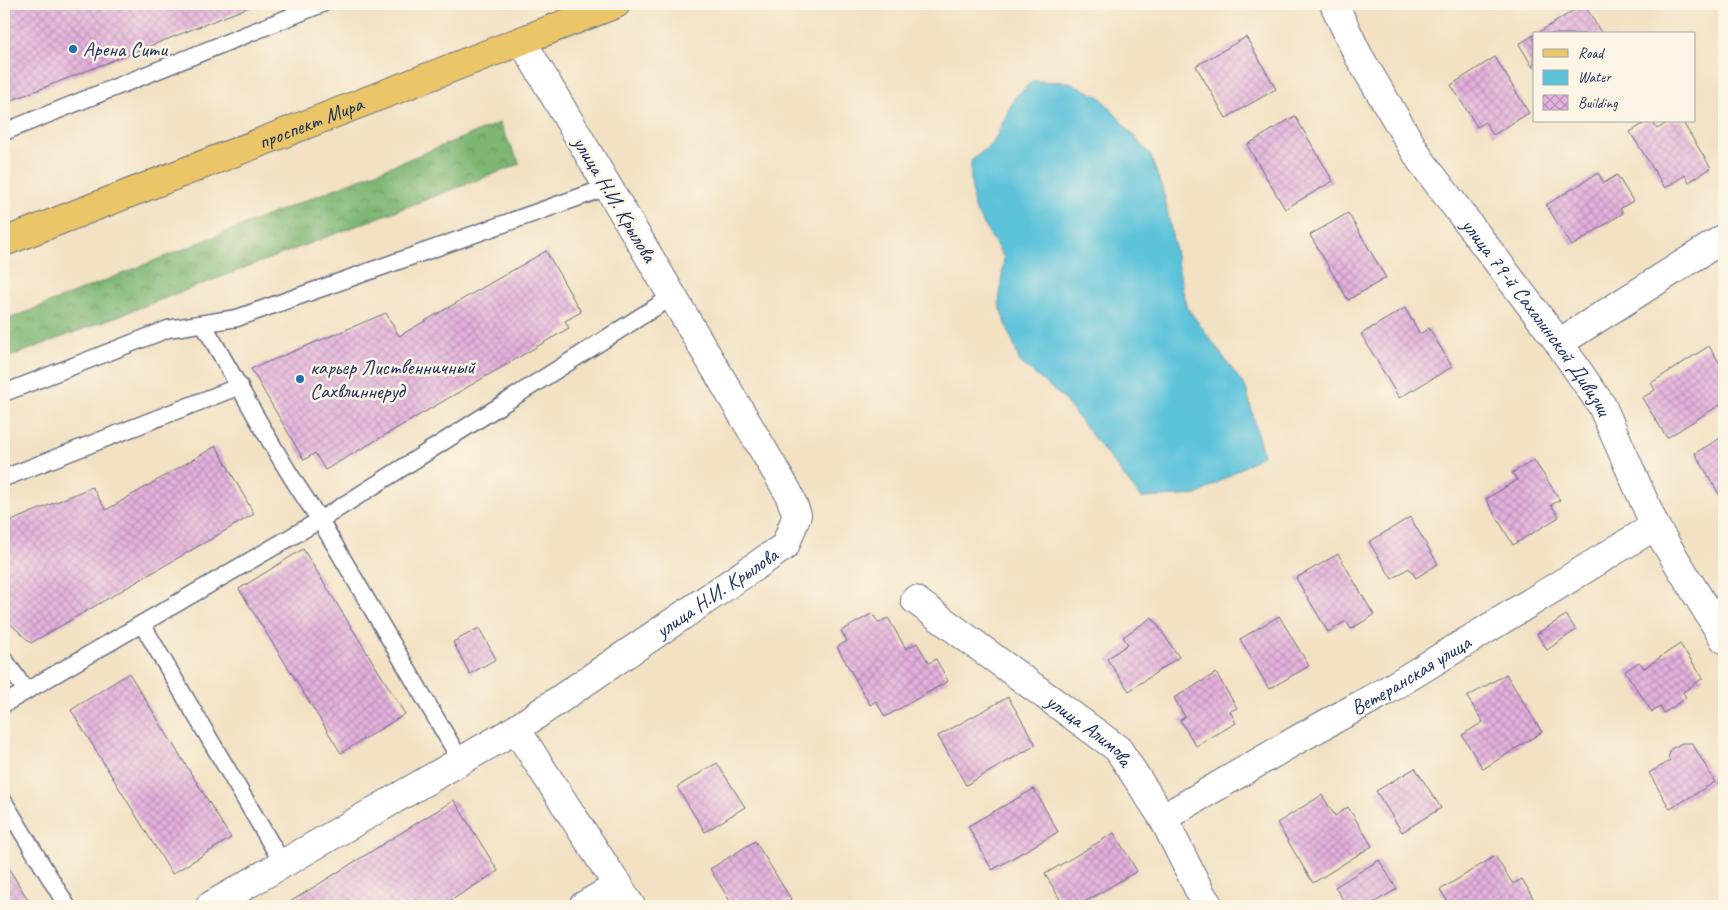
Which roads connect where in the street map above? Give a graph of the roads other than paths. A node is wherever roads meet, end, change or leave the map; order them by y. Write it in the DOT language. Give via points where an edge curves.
graph roads {
  1 [pos="322,4"];
  2 [pos="616,4"];
  3 [pos="1334,4"];
  4 [pos="522,41"];
  5 [pos="4,132"];
  6 [pos="608,187"];
  7 [pos="1724,238"];
  8 [pos="4,242"];
  9 [pos="673,296"];
  10 [pos="203,324"];
  11 [pos="1559,343"];
  12 [pos="240,386"];
  13 [pos="4,393"];
  14 [pos="4,478"];
  15 [pos="320,520"];
  16 [pos="1655,526"];
  17 [pos="915,600"];
  18 [pos="142,624"];
  19 [pos="1724,640"];
  20 [pos="4,659"];
  21 [pos="26,691"];
  22 [pos="4,704"];
  23 [pos="516,729"];
  24 [pos="462,761"];
  25 [pos="4,802"];
  26 [pos="1163,818"];
  27 [pos="283,864"];
  28 [pos="625,896"];
  29 [pos="66,906"];
  30 [pos="210,906"];
  31 [pos="582,906"];
  32 [pos="1209,906"];
  1 -- 5 [label="lane"];
  2 -- 4 [label="main road, проспект Мира"];
  3 -- 11 [label="street, улица 79-й Сахалинской Дивизии" via="1358,55 1421,161"];
  4 -- 6 [label="street, улица Н.И. Крылова"];
  4 -- 8 [label="main road, проспект Мира"];
  6 -- 9 [label="street, улица Н.И. Крылова"];
  6 -- 10 [label="lane" via="237,318"];
  7 -- 11 [label="street"];
  9 -- 15 [label="lane"];
  9 -- 23 [label="street, улица Н.И. Крылова" via="788,492 797,515 785,546"];
  10 -- 12 [label="lane"];
  10 -- 13 [label="lane" via="168,329"];
  11 -- 16 [label="street, улица 79-й Сахалинской Дивизии" via="1602,406"];
  12 -- 14 [label="lane"];
  12 -- 15 [label="lane" via="295,485"];
  15 -- 18 [label="lane"];
  15 -- 24 [label="lane"];
  16 -- 19 [label="street, улица 79-й Сахалинской Дивизии"];
  16 -- 26 [label="street, Ветеранская улица" via="1386,691"];
  17 -- 26 [label="street, улица Алимова" via="1118,749"];
  18 -- 21 [label="lane"];
  18 -- 27 [label="lane"];
  20 -- 21 [label="lane"];
  21 -- 22 [label="lane"];
  23 -- 24 [label="street"];
  23 -- 28 [label="street"];
  24 -- 27 [label="street"];
  25 -- 29 [label="lane"];
  26 -- 32 [label="street, улица Алимова"];
  27 -- 30 [label="street"];
  28 -- 31 [label="street"];
}
